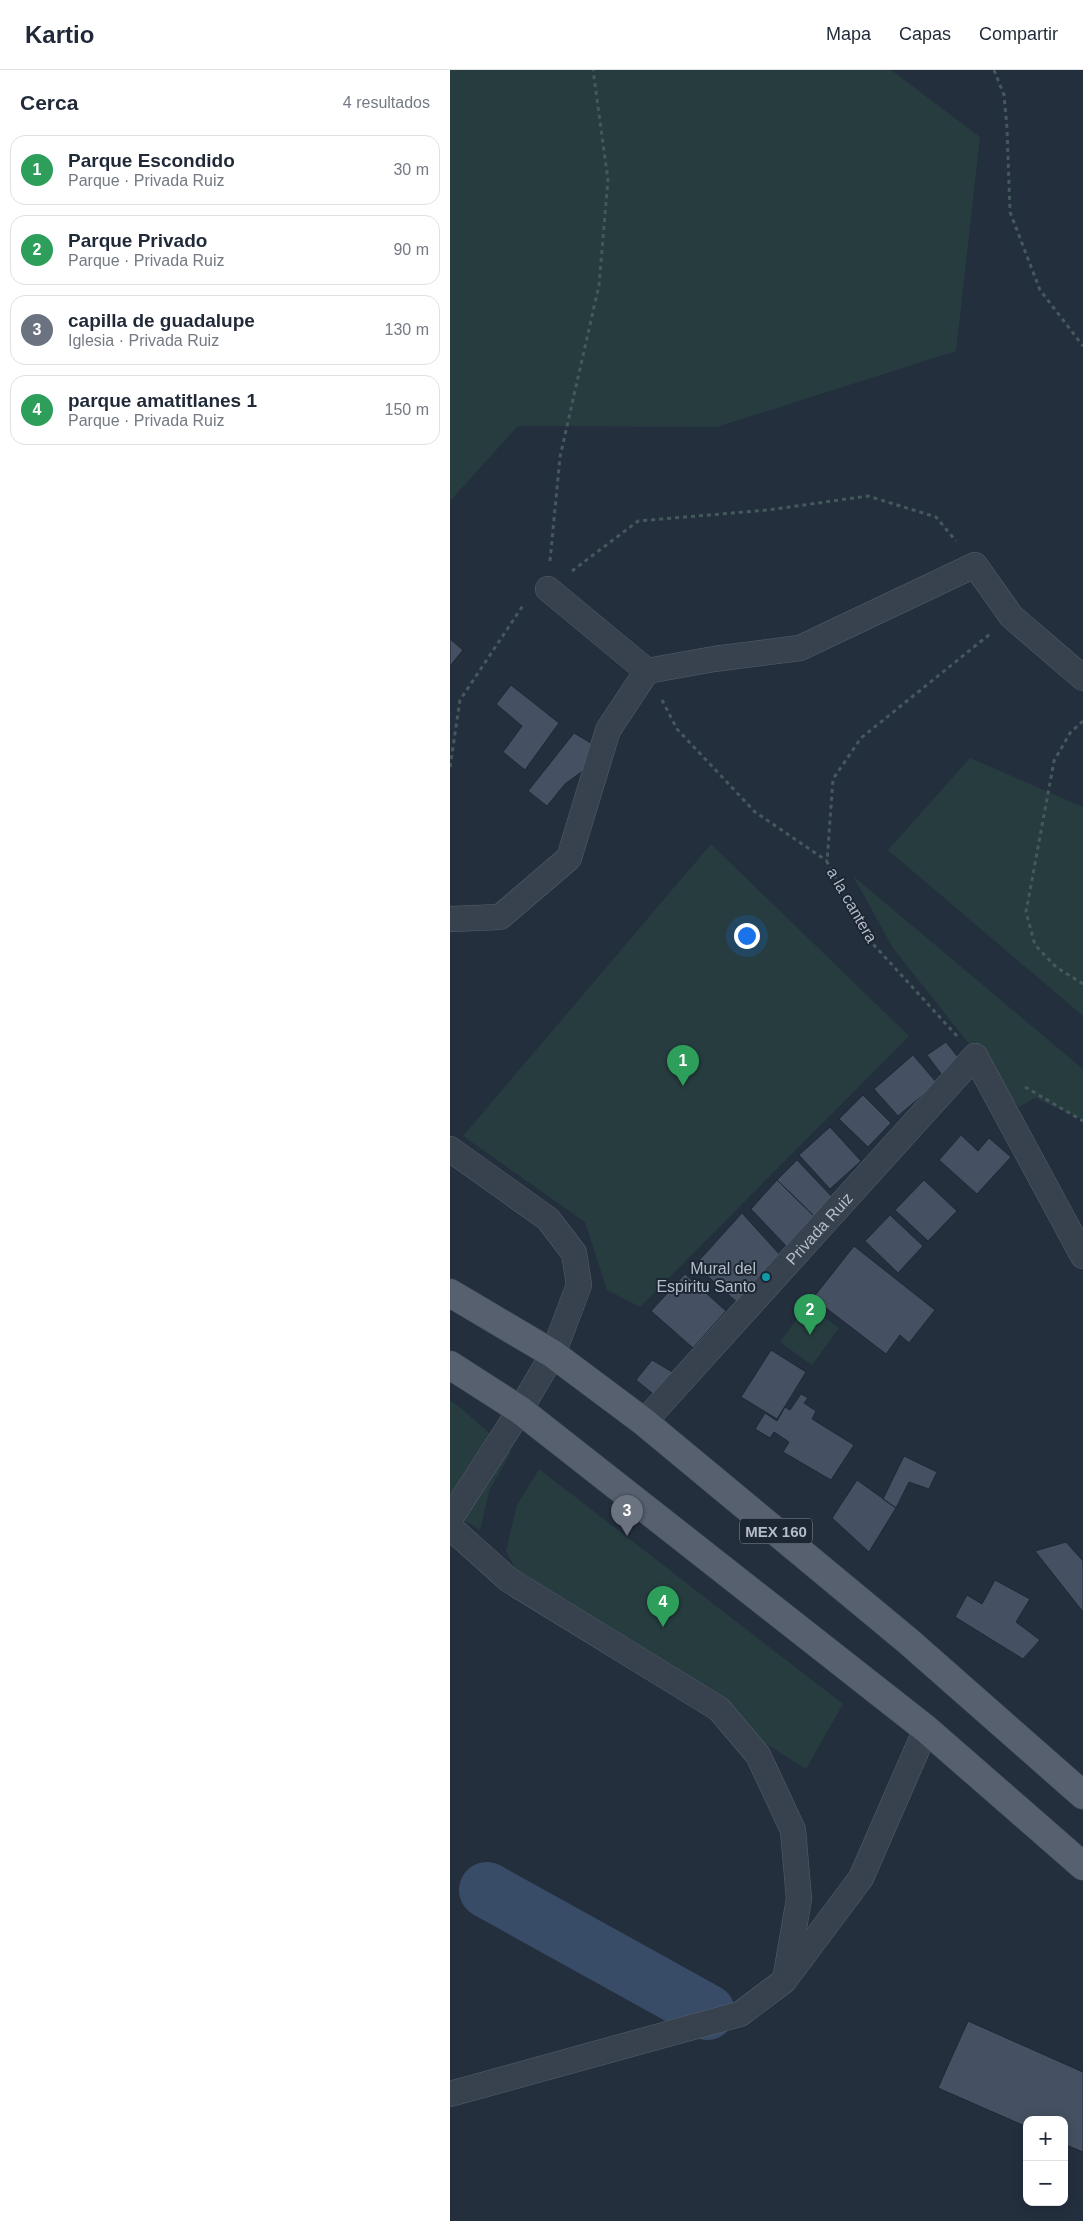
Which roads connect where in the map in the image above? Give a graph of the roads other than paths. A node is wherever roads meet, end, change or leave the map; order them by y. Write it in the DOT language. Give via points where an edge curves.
graph roads {
  1 [pos="548,589"];
  2 [pos="647,671"];
  3 [pos="1083,678"];
  4 [pos="450,919"];
  5 [pos="450,1149"];
  6 [pos="1083,1256"];
  7 [pos="450,1293"];
  8 [pos="553,1354"];
  9 [pos="450,1365"];
  10 [pos="520,1410"];
  11 [pos="644,1422"];
  12 [pos="450,1519"];
  13 [pos="450,1527"];
  14 [pos="926,1729"];
  15 [pos="1083,1795"];
  16 [pos="1083,1866"];
  17 [pos="784,1981"];
  18 [pos="450,2094"];
  1 -- 2 [label="street"];
  2 -- 3 [label="street" via="800,648 976,565 1011,616"];
  2 -- 4 [label="street" via="608,730 569,858 500,917"];
  5 -- 8 [label="street" via="548,1219 574,1253 579,1285"];
  6 -- 11 [label="street, Privada Ruiz" via="976,1056"];
  7 -- 8 [label="main road, MEX 160"];
  8 -- 10 [label="street"];
  8 -- 11 [label="main road, MEX 160"];
  9 -- 10 [label="main road"];
  10 -- 12 [label="street"];
  10 -- 14 [label="main road"];
  11 -- 15 [label="main road, MEX 160" via="908,1641"];
  13 -- 17 [label="street" via="509,1580 719,1709 758,1755 793,1830 799,1899"];
  14 -- 16 [label="main road"];
  14 -- 17 [label="street" via="861,1878"];
  17 -- 18 [label="street" via="740,2014"];
}
